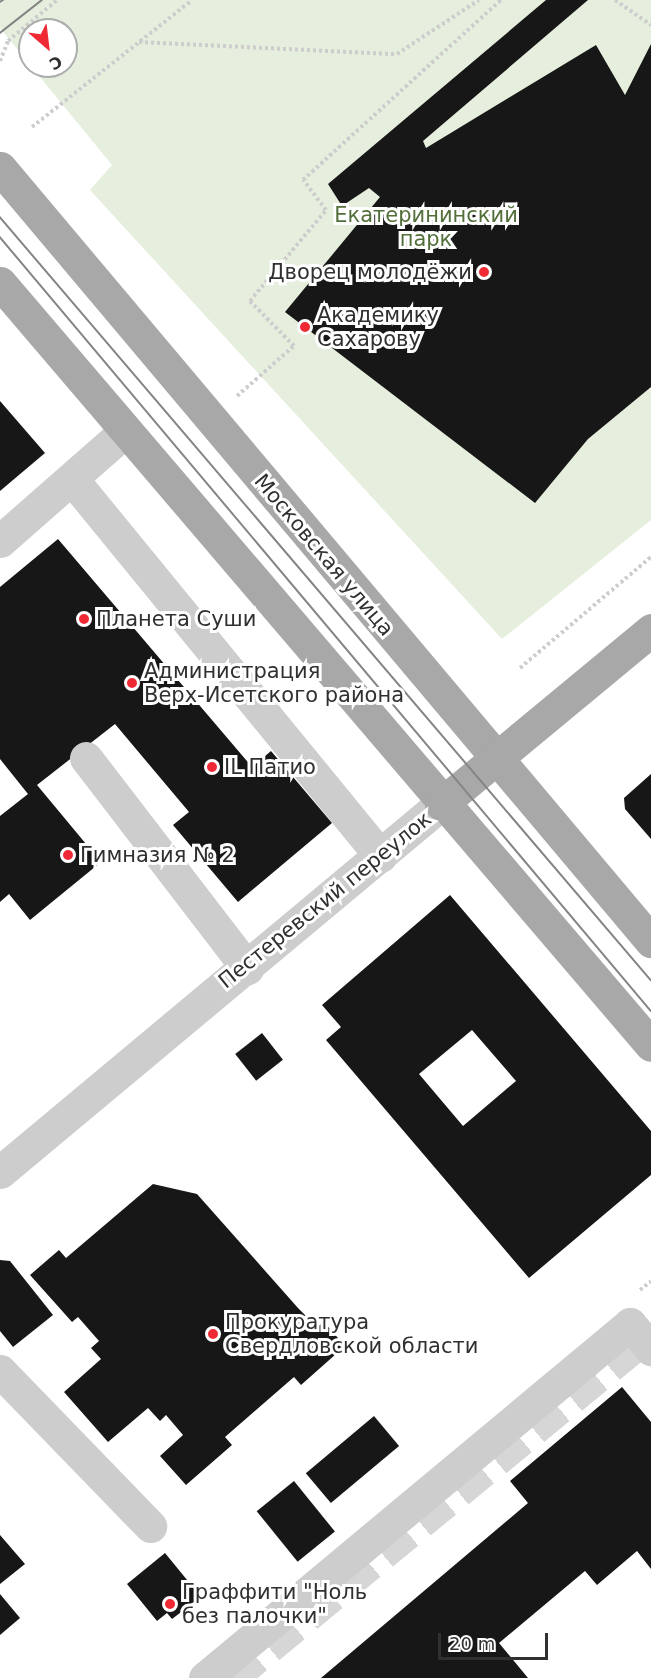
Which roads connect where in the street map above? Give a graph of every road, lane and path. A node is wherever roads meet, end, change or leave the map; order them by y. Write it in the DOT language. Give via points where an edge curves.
graph roads {
  1 [pos="57,0"];
  2 [pos="192,0"];
  3 [pos="479,0"];
  4 [pos="501,0"];
  5 [pos="615,0"];
  6 [pos="651,25"];
  7 [pos="139,42"];
  8 [pos="0,61"];
  9 [pos="32,127"];
  10 [pos="0,168"];
  11 [pos="0,283"];
  12 [pos="237,396"];
  13 [pos="125,431"];
  14 [pos="72,479"];
  15 [pos="0,541"];
  16 [pos="651,557"];
  17 [pos="651,630"];
  18 [pos="520,668"];
  19 [pos="86,758"];
  20 [pos="494,758"];
  21 [pos="441,804"];
  22 [pos="381,856"];
  23 [pos="651,940"];
  24 [pos="247,968"];
  25 [pos="651,1045"];
  26 [pos="0,1172"];
  27 [pos="651,1338"];
  28 [pos="0,1371"];
  29 [pos="150,1526"];
  30 [pos="205,1678"];
  1 -- 8 [label="path" via="8,41"];
  2 -- 7 [label="path"];
  3 -- 7 [label="path" via="398,54"];
  4 -- 12 [label="path" via="303,180 326,210 250,302 294,346"];
  5 -- 6 [label="path"];
  7 -- 9 [label="path"];
  10 -- 20 [label="main road, Московская улица"];
  11 -- 13 [label="main road"];
  13 -- 14 [label="street"];
  13 -- 21 [label="main road"];
  14 -- 15 [label="street"];
  14 -- 22 [label="street"];
  16 -- 18 [label="path"];
  17 -- 20 [label="main road, Пестеревский переулок"];
  19 -- 24 [label="street"];
  20 -- 21 [label="main road, Пестеревский переулок"];
  20 -- 23 [label="main road, Московская улица"];
  21 -- 22 [label="street, Пестеревский переулок"];
  21 -- 25 [label="main road"];
  22 -- 24 [label="street, Пестеревский переулок"];
  24 -- 26 [label="street, Пестеревский переулок"];
  27 -- 30 [label="street" via="630,1324"];
  28 -- 29 [label="street"];
}
